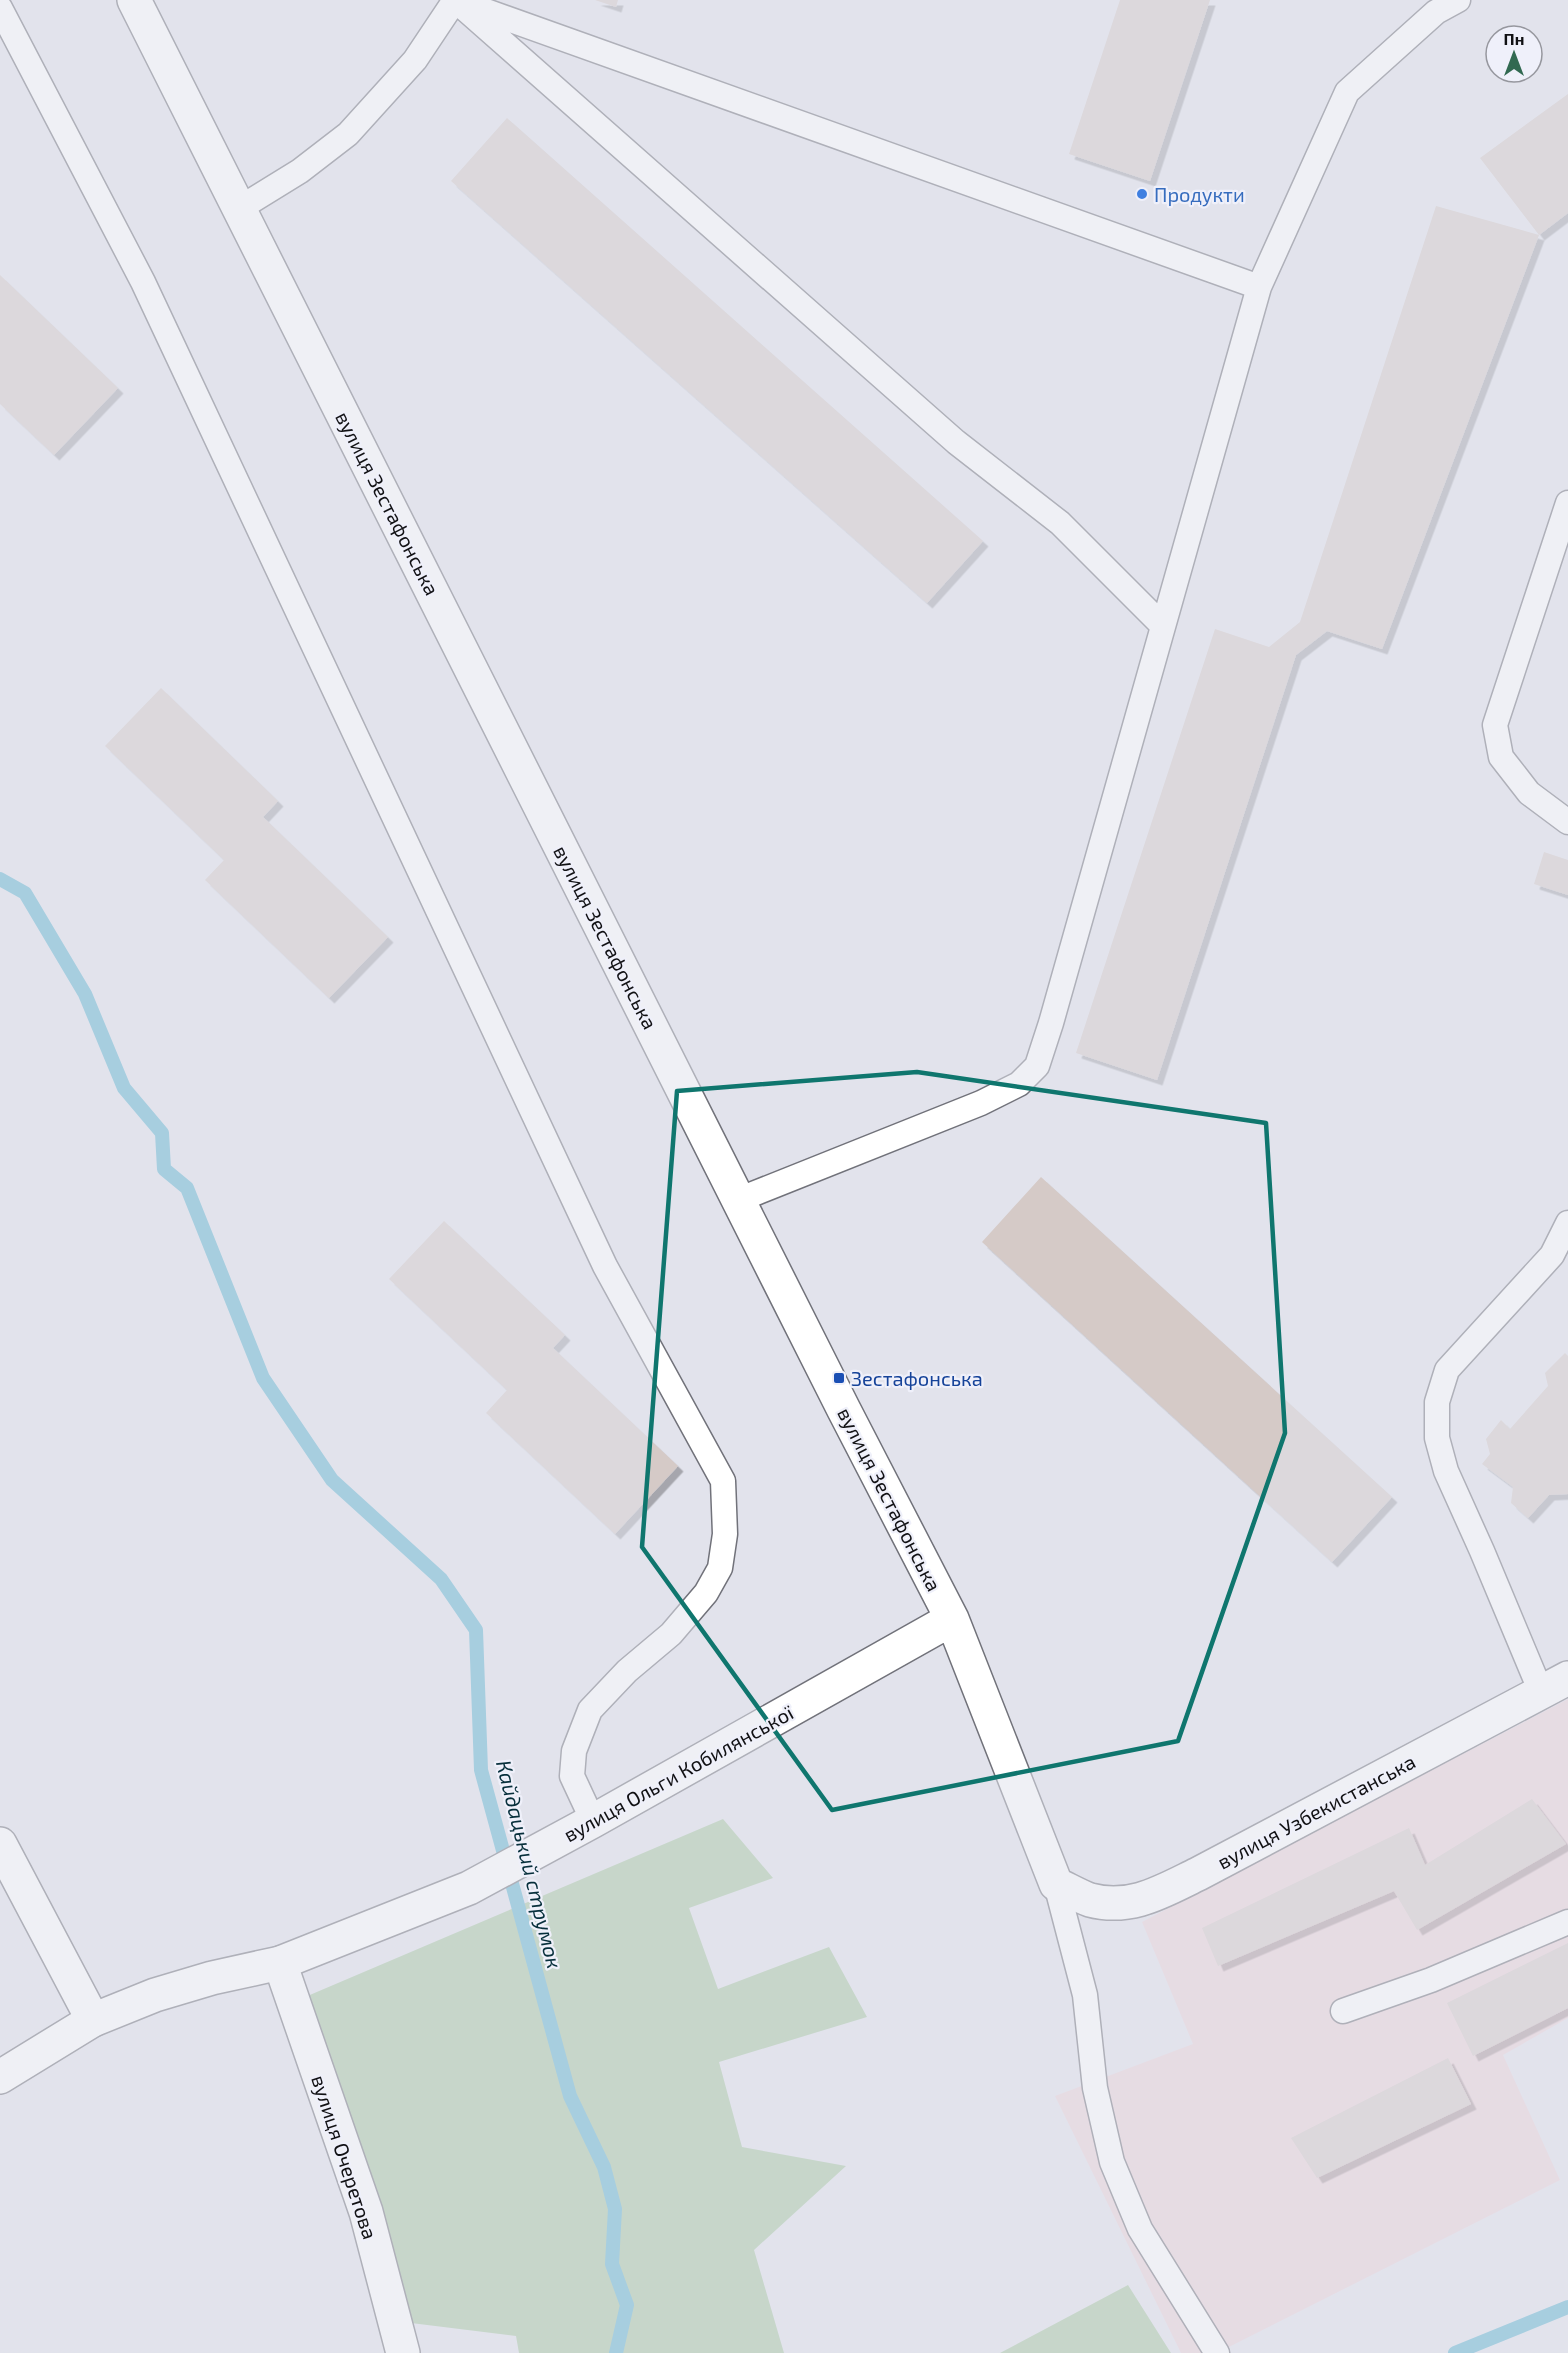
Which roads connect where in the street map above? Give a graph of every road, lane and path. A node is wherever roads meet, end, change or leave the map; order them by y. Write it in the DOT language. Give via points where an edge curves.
graph roads {
  1 [pos="134,0"];
  2 [pos="455,0"];
  3 [pos="1458,0"];
  4 [pos="0,8"];
  5 [pos="240,208"];
  6 [pos="1259,287"];
  7 [pos="1568,503"];
  8 [pos="1163,626"];
  9 [pos="1568,822"];
  10 [pos="738,1200"];
  11 [pos="1568,1223"];
  12 [pos="952,1619"];
  13 [pos="1554,1685"];
  14 [pos="593,1821"];
  15 [pos="0,1844"];
  16 [pos="1056,1884"];
  17 [pos="1568,1922"];
  18 [pos="280,1963"];
  19 [pos="1343,2011"];
  20 [pos="93,2020"];
  21 [pos="0,2077"];
  22 [pos="403,2353"];
  23 [pos="1218,2353"];
  1 -- 5 [label="street, вулиця Зестафонська"];
  2 -- 5 [label="lane" via="416,60 348,134 300,171"];
  2 -- 6 [label="lane"];
  2 -- 8 [label="lane" via="956,442 1060,523"];
  3 -- 6 [label="lane" via="1436,12 1347,92"];
  4 -- 14 [label="lane" via="143,282 605,1266 723,1481 725,1534 720,1568 706,1593 671,1634 627,1671 590,1710 574,1751 572,1776"];
  5 -- 10 [label="street, вулиця Зестафонська"];
  6 -- 8 [label="lane"];
  7 -- 9 [label="lane" via="1495,725 1502,757 1522,784"];
  8 -- 10 [label="lane" via="1037,1066 1018,1084 981,1102"];
  10 -- 12 [label="street, вулиця Зестафонська"];
  11 -- 13 [label="lane" via="1552,1255 1447,1370 1437,1402 1437,1438 1446,1471 1482,1551"];
  12 -- 14 [label="street, вулиця Ольги Кобилянської"];
  12 -- 16 [label="street, вулиця Зестафонська"];
  13 -- 16 [label="street, вулиця Узбекистанська" via="1143,1900 1090,1900"];
  14 -- 18 [label="street, вулиця Ольги Кобилянської" via="469,1888"];
  15 -- 20 [label="street"];
  16 -- 23 [label="lane" via="1085,1995 1095,2088 1112,2162 1140,2229"];
  17 -- 19 [label="lane" via="1431,1980"];
  18 -- 20 [label="street, вулиця Ольги Кобилянської" via="155,1995"];
  18 -- 22 [label="street, вулиця Очеретова" via="366,2212"];
  20 -- 21 [label="street, вулиця Ольги Кобилянської"];
}
